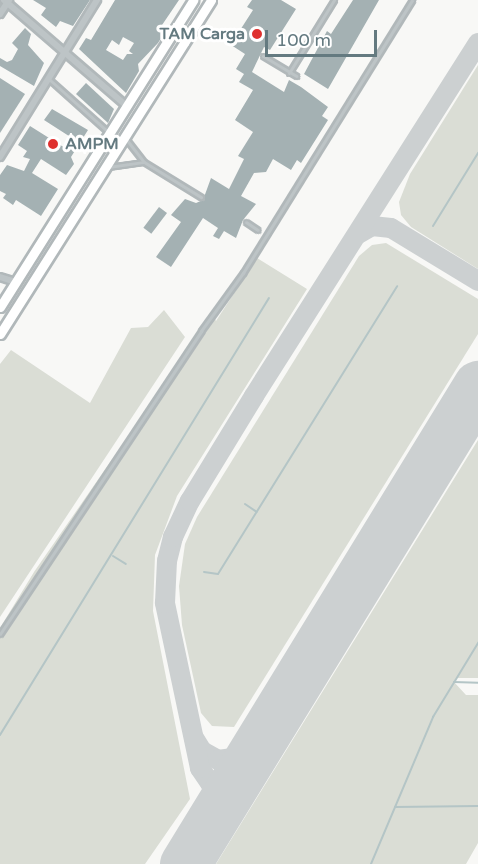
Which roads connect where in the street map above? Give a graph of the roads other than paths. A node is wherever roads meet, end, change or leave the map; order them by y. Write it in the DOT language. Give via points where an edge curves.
graph roads {
  1 [pos="97,0"];
  2 [pos="193,0"];
  3 [pos="210,0"];
  4 [pos="334,0"];
  5 [pos="412,0"];
  6 [pos="7,1"];
  7 [pos="0,14"];
  8 [pos="64,53"];
  9 [pos="263,56"];
  10 [pos="289,73"];
  11 [pos="296,76"];
  12 [pos="48,78"];
  13 [pos="128,107"];
  14 [pos="111,134"];
  15 [pos="124,135"];
  16 [pos="0,157"];
  17 [pos="144,162"];
  18 [pos="103,168"];
  19 [pos="201,197"];
  20 [pos="246,222"];
  21 [pos="258,230"];
  22 [pos="37,275"];
  23 [pos="0,277"];
  24 [pos="15,282"];
  25 [pos="0,308"];
  26 [pos="0,334"];
  27 [pos="0,634"];
  1 -- 8 [label="street"];
  2 -- 13 [label="main road"];
  3 -- 15 [label="main road"];
  4 -- 10 [label="lane"];
  5 -- 27 [label="lane" via="243,273"];
  6 -- 7 [label="street"];
  6 -- 8 [label="street"];
  8 -- 12 [label="street"];
  8 -- 13 [label="street"];
  9 -- 10 [label="lane"];
  10 -- 11 [label="lane"];
  12 -- 14 [label="lane"];
  12 -- 16 [label="street"];
  13 -- 14 [label="main road"];
  13 -- 15 [label="main road"];
  14 -- 24 [label="main road"];
  15 -- 17 [label="lane" via="127,145"];
  15 -- 18 [label="main road"];
  17 -- 18 [label="lane"];
  17 -- 19 [label="lane"];
  18 -- 22 [label="main road"];
  20 -- 21 [label="lane"];
  22 -- 24 [label="main road"];
  22 -- 26 [label="main road"];
  23 -- 24 [label="street"];
  24 -- 25 [label="main road"];
}
